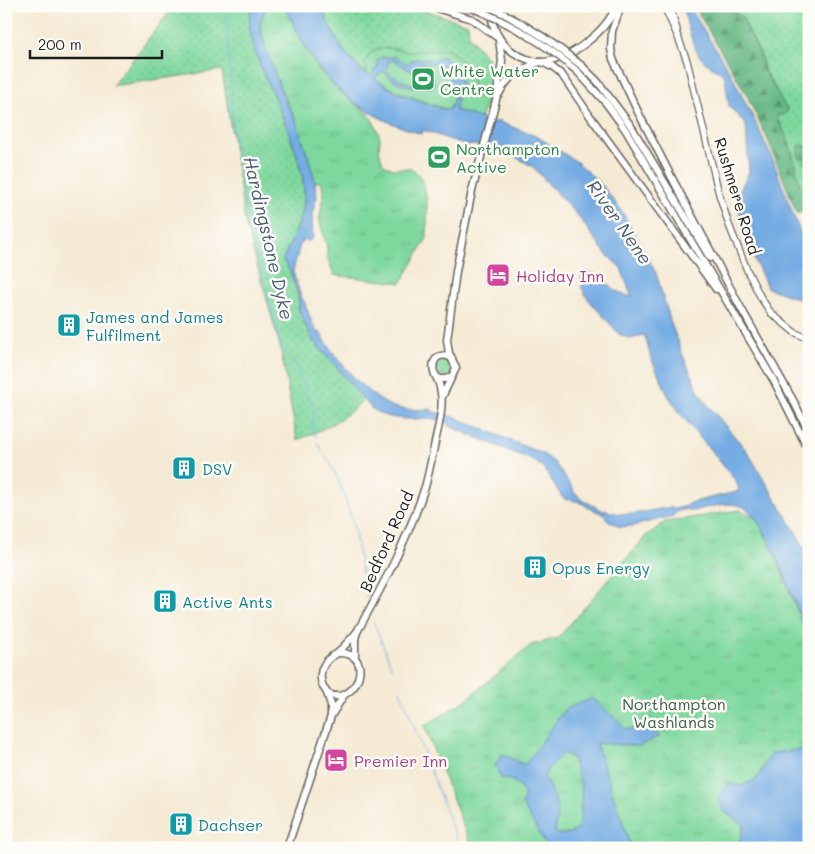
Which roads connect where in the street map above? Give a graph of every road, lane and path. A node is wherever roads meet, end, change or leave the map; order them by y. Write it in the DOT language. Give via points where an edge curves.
graph roads {
  1 [pos="430,6"];
  2 [pos="467,6"];
  3 [pos="490,6"];
  4 [pos="664,6"];
  5 [pos="670,6"];
  6 [pos="620,7"];
  7 [pos="678,36"];
  8 [pos="498,39"];
  9 [pos="541,62"];
  10 [pos="496,100"];
  11 [pos="728,304"];
  12 [pos="742,310"];
  13 [pos="809,339"];
  14 [pos="447,340"];
  15 [pos="438,357"];
  16 [pos="452,358"];
  17 [pos="435,375"];
  18 [pos="452,376"];
  19 [pos="442,397"];
  20 [pos="809,432"];
  21 [pos="809,451"];
  22 [pos="356,632"];
  23 [pos="338,653"];
  24 [pos="355,657"];
  25 [pos="327,693"];
  26 [pos="344,695"];
  27 [pos="331,716"];
  28 [pos="287,848"];
  1 -- 8 [label="highway" via="472,19"];
  2 -- 11 [label="highway, bridge" via="500,19 560,56 606,103"];
  3 -- 8 [label="highway"];
  3 -- 12 [label="highway, bridge" via="543,35 598,82 631,126"];
  4 -- 7 [label="main road, Rushmere Road"];
  5 -- 7 [label="main road, Rushmere Road"];
  6 -- 9 [label="highway" via="595,36 558,58"];
  6 -- 12 [label="highway" via="610,41 613,59"];
  7 -- 13 [label="main road, Rushmere Road" via="719,194 747,270 771,313 794,332"];
  8 -- 9 [label="highway" via="514,53"];
  8 -- 10 [label="highway" via="502,62"];
  9 -- 10 [label="highway" via="513,74 504,83"];
  9 -- 11 [label="highway" via="562,75"];
  10 -- 14 [label="highway" via="463,234"];
  11 -- 21 [label="highway" via="774,381"];
  12 -- 20 [label="highway"];
  14 -- 15 [label="highway"];
  14 -- 16 [label="highway"];
  15 -- 16 [label="highway"];
  15 -- 17 [label="highway" via="432,367"];
  16 -- 18 [label="highway" via="456,368"];
  17 -- 18 [label="highway" via="446,379"];
  17 -- 19 [label="highway, Bedford Road"];
  18 -- 19 [label="highway, Bedford Road"];
  19 -- 22 [label="highway, Bedford Road" via="425,485 408,533 381,590"];
  22 -- 23 [label="highway, Bedford Road"];
  22 -- 24 [label="highway, Bedford Road"];
  23 -- 24 [label="highway" via="350,653"];
  23 -- 25 [label="highway" via="322,668 322,684"];
  24 -- 26 [label="highway" via="359,664 358,678"];
  25 -- 26 [label="highway"];
  25 -- 27 [label="highway"];
  26 -- 27 [label="highway"];
  27 -- 28 [label="highway"];
}
